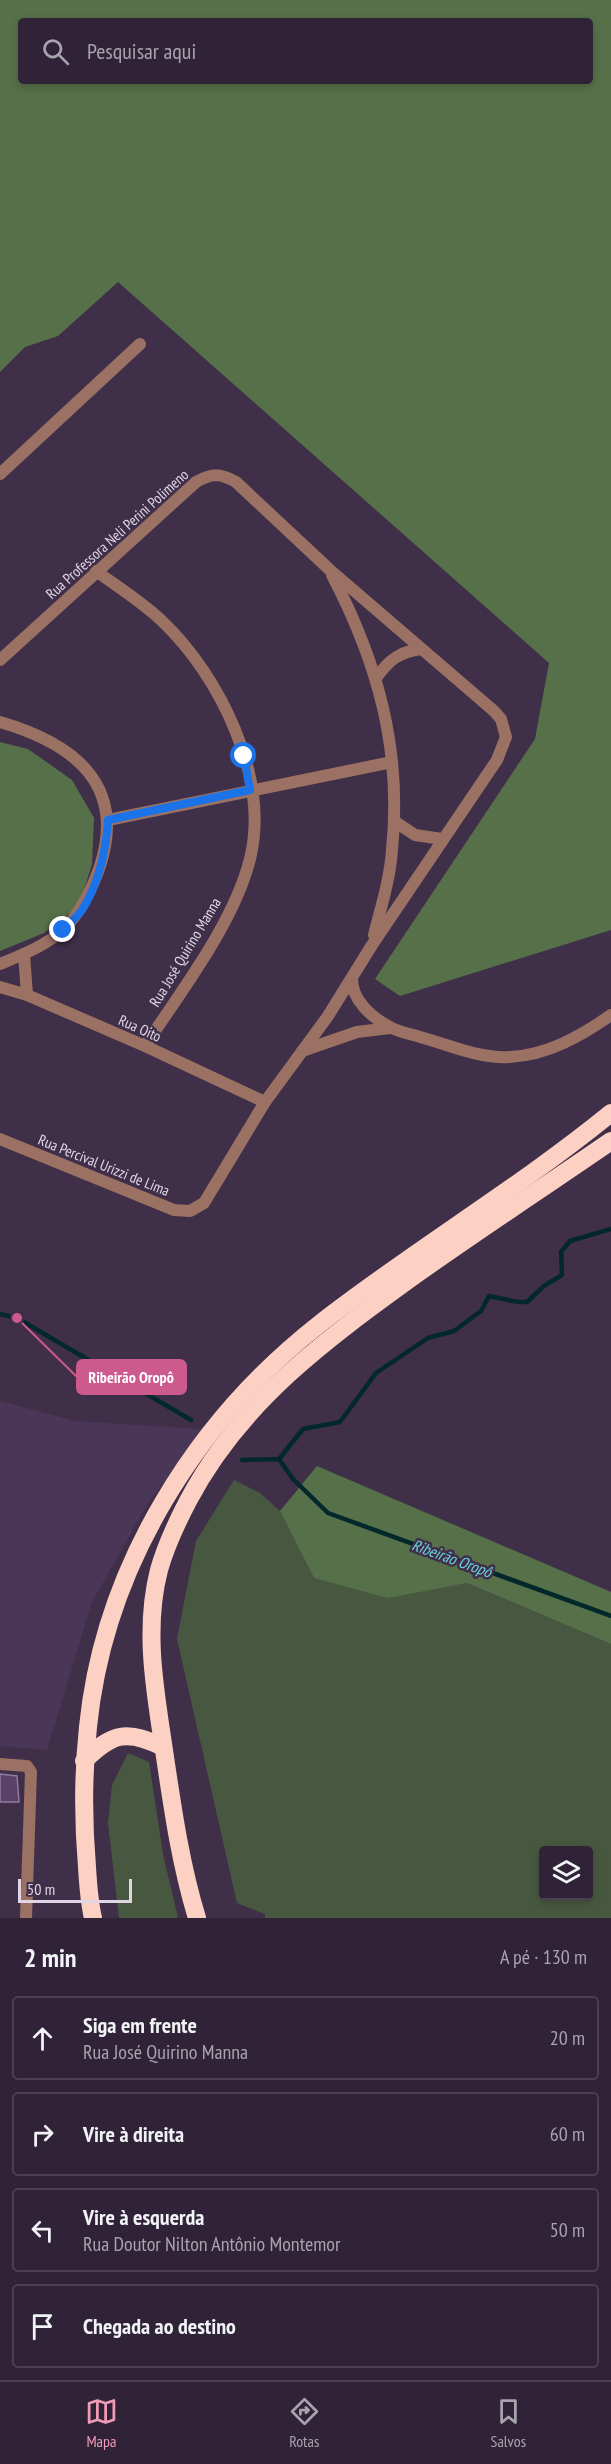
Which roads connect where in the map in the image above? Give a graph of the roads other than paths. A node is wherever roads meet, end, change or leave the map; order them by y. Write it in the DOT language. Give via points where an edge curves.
graph roads {
  1 [pos="140,344"];
  2 [pos="0,474"];
  3 [pos="330,570"];
  4 [pos="96,571"];
  5 [pos="421,649"];
  6 [pos="0,660"];
  7 [pos="376,678"];
  8 [pos="0,722"];
  9 [pos="392,762"];
  10 [pos="250,790"];
  11 [pos="108,820"];
  12 [pos="394,821"];
  13 [pos="442,839"];
  14 [pos="372,945"];
  15 [pos="24,954"];
  16 [pos="0,964"];
  17 [pos="352,979"];
  18 [pos="0,987"];
  19 [pos="27,995"];
  20 [pos="611,1009"];
  21 [pos="606,1018"];
  22 [pos="390,1028"];
  23 [pos="145,1046"];
  24 [pos="302,1051"];
  25 [pos="265,1102"];
  26 [pos="611,1113"];
  27 [pos="0,1139"];
  28 [pos="611,1141"];
  29 [pos="163,1747"];
  30 [pos="84,1761"];
  31 [pos="0,1764"];
  32 [pos="91,1914"];
  33 [pos="26,1918"];
  34 [pos="197,1918"];
  1 -- 2 [label="street"];
  3 -- 4 [label="street, Rua Professora Neli Perini Polimeno" via="236,482 214,474 196,482"];
  3 -- 5 [label="street, Rua Professora Neli Perini Polimeno"];
  3 -- 7 [label="street" via="356,621"];
  4 -- 6 [label="street, Rua Professora Neli Perini Polimeno"];
  4 -- 10 [label="street, Rua José Quirino Manna" via="160,619 209,678 234,727"];
  5 -- 7 [label="street" via="392,657"];
  5 -- 13 [label="street, Rua Professora Neli Perini Polimeno" via="494,711 501,719 506,737 496,760"];
  7 -- 9 [label="street"];
  8 -- 11 [label="street" via="44,737 74,756 103,797"];
  9 -- 10 [label="street"];
  9 -- 12 [label="street"];
  10 -- 11 [label="street"];
  10 -- 23 [label="street, Rua José Quirino Manna" via="255,824 253,842 239,888 225,921"];
  11 -- 15 [label="street" via="106,848 81,910 63,930"];
  12 -- 13 [label="street" via="415,835"];
  12 -- 14 [label="street" via="386,888"];
  13 -- 14 [label="street"];
  14 -- 17 [label="street"];
  15 -- 16 [label="street"];
  15 -- 19 [label="street"];
  17 -- 22 [label="street" via="355,997"];
  17 -- 24 [label="street"];
  18 -- 19 [label="street, Rua Oito"];
  19 -- 23 [label="street, Rua Oito"];
  20 -- 21 [label="street"];
  21 -- 22 [label="street" via="576,1039 511,1057 470,1052"];
  22 -- 24 [label="street" via="357,1032"];
  23 -- 25 [label="street, Rua Oito"];
  24 -- 25 [label="street"];
  25 -- 27 [label="street, Rua Percival Urizzi de Lima" via="218,1182 198,1208 190,1211 174,1210"];
  26 -- 30 [label="highway" via="321,1323 224,1414 166,1497 133,1558 96,1669"];
  28 -- 29 [label="highway" via="432,1263 299,1363 246,1414 203,1472 171,1533 152,1612 151,1654"];
  29 -- 30 [label="highway" via="138,1736 123,1735 111,1738"];
  29 -- 34 [label="highway" via="182,1859"];
  30 -- 32 [label="highway"];
  31 -- 33 [label="street" via="27,1766 31,1772"];
}
